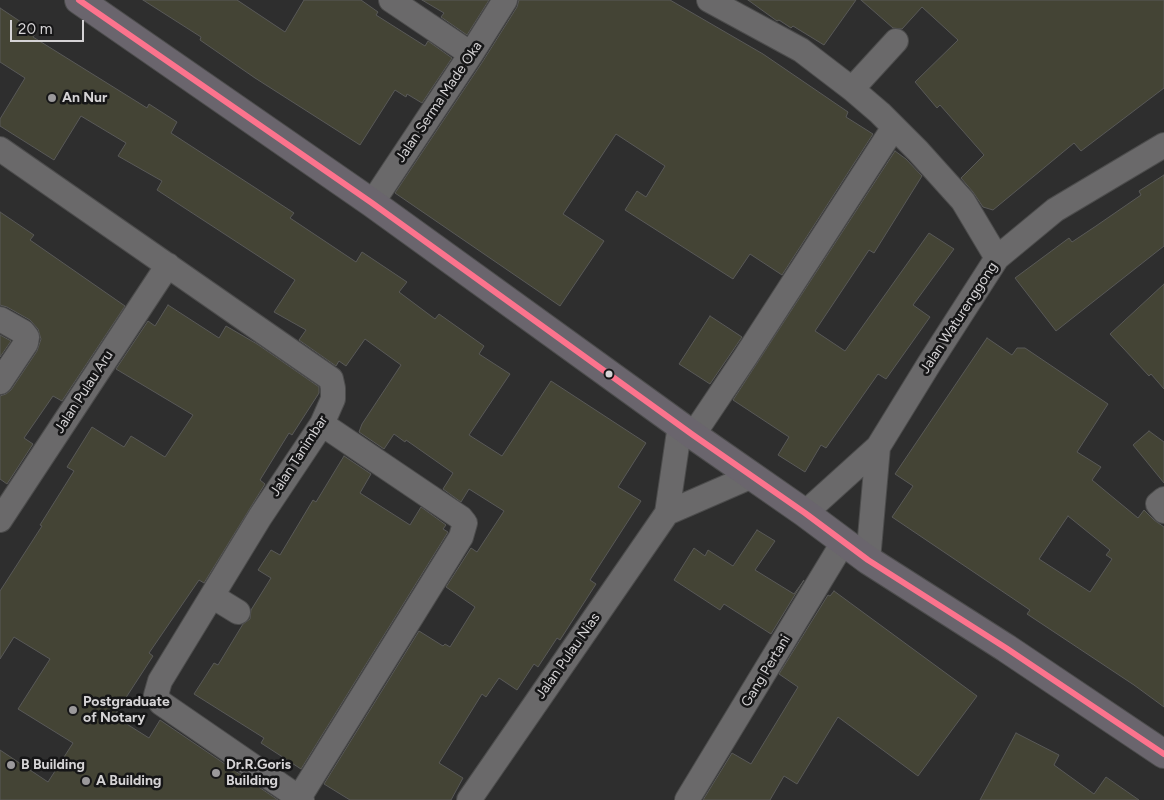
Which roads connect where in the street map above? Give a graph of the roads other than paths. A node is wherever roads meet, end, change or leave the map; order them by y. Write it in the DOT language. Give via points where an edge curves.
graph roads {
  1 [pos="80,0"];
  2 [pos="391,0"];
  3 [pos="505,0"];
  4 [pos="709,0"];
  5 [pos="896,40"];
  6 [pos="471,54"];
  7 [pos="852,89"];
  8 [pos="894,127"];
  9 [pos="1164,145"];
  10 [pos="0,150"];
  11 [pos="372,203"];
  12 [pos="997,258"];
  13 [pos="168,265"];
  14 [pos="0,319"];
  15 [pos="0,382"];
  16 [pos="322,424"];
  17 [pos="687,430"];
  18 [pos="878,447"];
  19 [pos="752,476"];
  20 [pos="2,511"];
  21 [pos="667,513"];
  22 [pos="805,513"];
  23 [pos="844,541"];
  24 [pos="868,560"];
  25 [pos="212,596"];
  26 [pos="238,612"];
  27 [pos="1164,754"];
  28 [pos="301,799"];
  29 [pos="469,800"];
  30 [pos="687,800"];
  1 -- 11 [label="main road"];
  2 -- 6 [label="street"];
  3 -- 6 [label="street, Jalan Serma Made Oka"];
  4 -- 7 [label="street" via="801,50"];
  5 -- 7 [label="street"];
  6 -- 11 [label="street, Jalan Serma Made Oka"];
  7 -- 8 [label="street"];
  8 -- 12 [label="street" via="963,201"];
  8 -- 17 [label="street" via="746,356"];
  9 -- 12 [label="street, Jalan Waturenggong" via="1055,210"];
  10 -- 13 [label="street, Jalan Tanimbar"];
  11 -- 17 [label="main road"];
  12 -- 18 [label="street, Jalan Waturenggong"];
  13 -- 16 [label="street, Jalan Tanimbar" via="331,380 333,399"];
  13 -- 20 [label="street, Jalan Pulau Aru"];
  14 -- 15 [label="street" via="27,337"];
  16 -- 25 [label="street, Jalan Tanimbar" via="287,474"];
  16 -- 28 [label="street" via="465,523 461,537 406,608"];
  17 -- 19 [label="main road"];
  17 -- 21 [label="street, Jalan Pulau Nias"];
  18 -- 22 [label="street, Jalan Waturenggong"];
  18 -- 24 [label="street, Jalan Waturenggong"];
  19 -- 21 [label="street"];
  19 -- 22 [label="main road"];
  21 -- 29 [label="street, Jalan Pulau Nias"];
  22 -- 23 [label="main road"];
  23 -- 24 [label="main road"];
  23 -- 30 [label="street, Gang Pertani"];
  24 -- 27 [label="main road"];
  25 -- 26 [label="street"];
  25 -- 28 [label="street, Jalan Tanimbar" via="160,681 156,695 161,703"];
}
